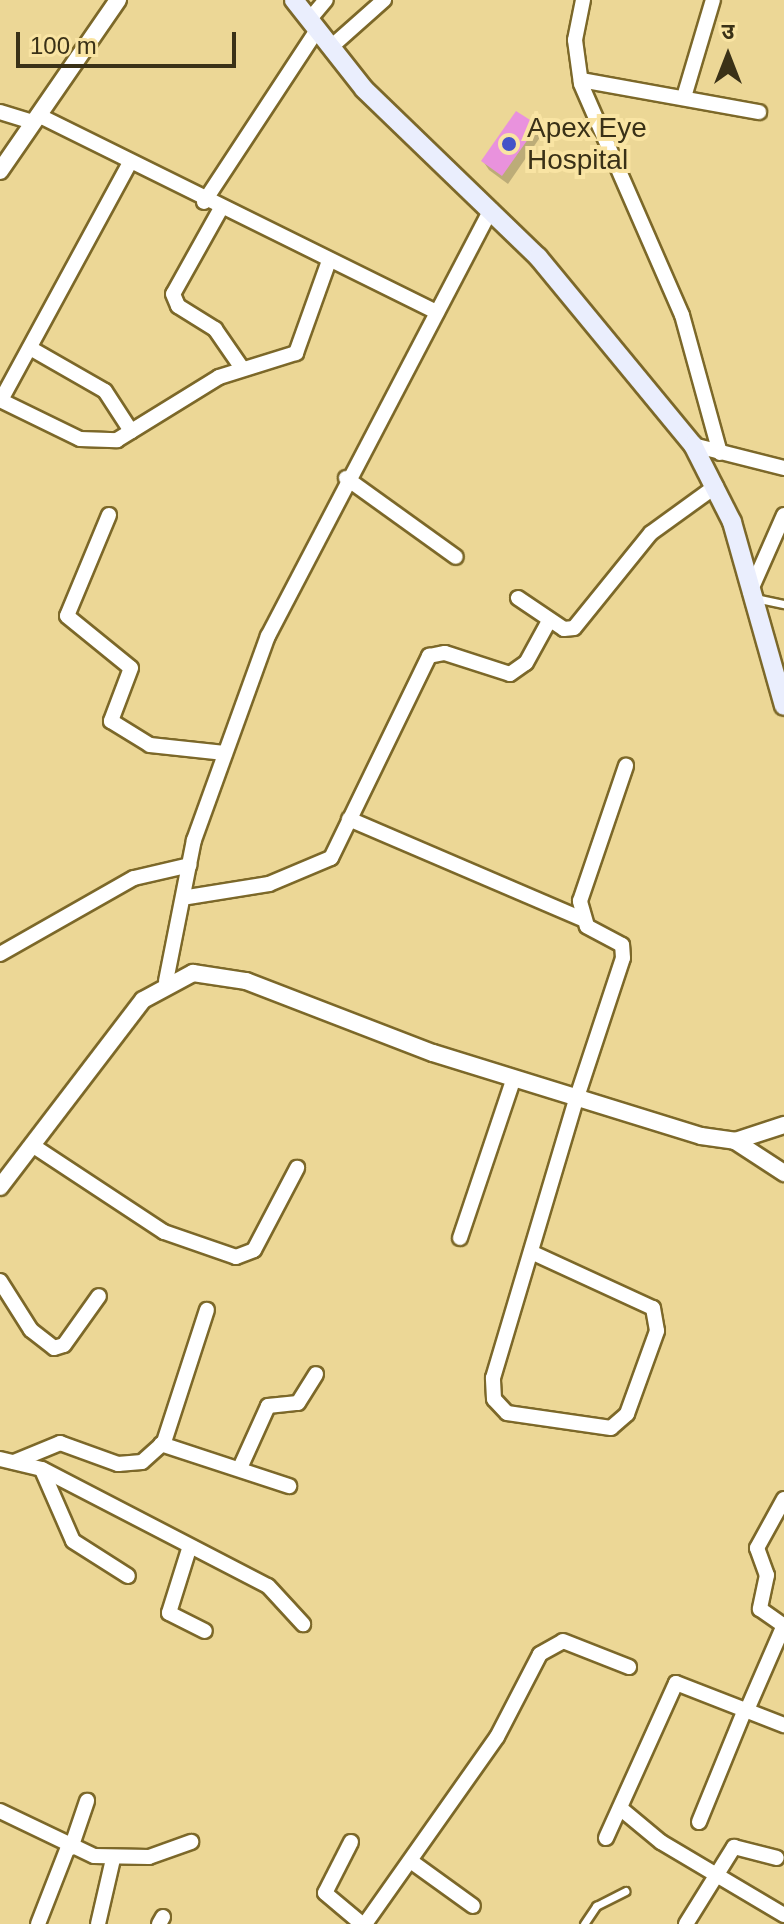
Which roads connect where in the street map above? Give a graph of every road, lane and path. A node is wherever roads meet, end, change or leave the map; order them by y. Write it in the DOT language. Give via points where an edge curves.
graph roads {
  1 [pos="118,0"];
  2 [pos="294,0"];
  3 [pos="326,0"];
  4 [pos="384,0"];
  5 [pos="583,0"];
  6 [pos="713,0"];
  7 [pos="313,25"];
  8 [pos="331,47"];
  9 [pos="581,80"];
  10 [pos="684,97"];
  11 [pos="0,112"];
  12 [pos="759,112"];
  13 [pos="35,119"];
  14 [pos="129,164"];
  15 [pos="0,171"];
  16 [pos="204,202"];
  17 [pos="220,210"];
  18 [pos="491,210"];
  19 [pos="329,261"];
  20 [pos="437,312"];
  21 [pos="30,348"];
  22 [pos="242,368"];
  23 [pos="1,400"];
  24 [pos="131,431"];
  25 [pos="693,445"];
  26 [pos="720,453"];
  27 [pos="784,468"];
  28 [pos="346,478"];
  29 [pos="716,486"];
  30 [pos="109,515"];
  31 [pos="784,515"];
  32 [pos="456,557"];
  33 [pos="750,595"];
  34 [pos="518,598"];
  35 [pos="784,604"];
  36 [pos="549,621"];
  37 [pos="784,706"];
  38 [pos="225,753"];
  39 [pos="626,766"];
  40 [pos="349,819"];
  41 [pos="190,865"];
  42 [pos="188,897"];
  43 [pos="582,919"];
  44 [pos="0,954"];
  45 [pos="166,981"];
  46 [pos="514,1078"];
  47 [pos="577,1097"];
  48 [pos="784,1125"];
  49 [pos="735,1141"];
  50 [pos="32,1145"];
  51 [pos="297,1168"];
  52 [pos="784,1173"];
  53 [pos="0,1187"];
  54 [pos="460,1238"];
  55 [pos="531,1252"];
  56 [pos="2,1291"];
  57 [pos="99,1296"];
  58 [pos="207,1310"];
  59 [pos="316,1374"];
  60 [pos="161,1444"];
  61 [pos="7,1460"];
  62 [pos="240,1468"];
  63 [pos="42,1469"];
  64 [pos="289,1486"];
  65 [pos="784,1499"];
  66 [pos="189,1549"];
  67 [pos="128,1576"];
  68 [pos="303,1624"];
  69 [pos="784,1626"];
  70 [pos="205,1631"];
  71 [pos="629,1667"];
  72 [pos="746,1709"];
  73 [pos="784,1725"];
  74 [pos="87,1801"];
  75 [pos="620,1808"];
  76 [pos="0,1811"];
  77 [pos="699,1822"];
  78 [pos="606,1838"];
  79 [pos="191,1842"];
  80 [pos="351,1842"];
  81 [pos="70,1848"];
  82 [pos="777,1858"];
  83 [pos="113,1859"];
  84 [pos="412,1862"];
  85 [pos="714,1876"];
  86 [pos="625,1891"];
  87 [pos="473,1906"];
  88 [pos="784,1915"];
  89 [pos="355,1922"];
  90 [pos="38,1924"];
  91 [pos="98,1924"];
  92 [pos="584,1924"];
  93 [pos="686,1924"];
  1 -- 13 [label="street"];
  2 -- 7 [label="main road"];
  3 -- 7 [label="street"];
  4 -- 8 [label="street"];
  5 -- 9 [label="street" via="575,40"];
  6 -- 10 [label="street"];
  7 -- 8 [label="main road"];
  7 -- 16 [label="street"];
  8 -- 18 [label="main road" via="364,89"];
  9 -- 10 [label="street"];
  9 -- 26 [label="street" via="682,315"];
  10 -- 12 [label="street"];
  11 -- 13 [label="street"];
  13 -- 14 [label="street"];
  13 -- 15 [label="street"];
  14 -- 16 [label="street"];
  14 -- 21 [label="street"];
  16 -- 17 [label="street"];
  17 -- 19 [label="street"];
  17 -- 22 [label="street" via="173,294 178,306 215,329"];
  18 -- 20 [label="street"];
  18 -- 25 [label="main road"];
  19 -- 20 [label="street"];
  19 -- 22 [label="street" via="296,353"];
  20 -- 28 [label="street"];
  21 -- 23 [label="street"];
  21 -- 24 [label="street" via="105,391"];
  22 -- 24 [label="street"];
  23 -- 24 [label="street" via="80,439 107,442"];
  25 -- 26 [label="street"];
  25 -- 29 [label="main road"];
  26 -- 27 [label="street"];
  28 -- 32 [label="street"];
  28 -- 38 [label="street" via="268,636"];
  29 -- 33 [label="main road"];
  29 -- 36 [label="street" via="651,533 580,623 564,629"];
  30 -- 38 [label="street" via="67,616 131,668 111,721 150,745"];
  31 -- 33 [label="street"];
  33 -- 35 [label="lane"];
  33 -- 37 [label="main road"];
  34 -- 36 [label="street"];
  36 -- 40 [label="street" via="526,663 510,674 445,653 429,656"];
  38 -- 41 [label="street"];
  39 -- 43 [label="street" via="583,888"];
  40 -- 42 [label="street" via="338,850 319,864 269,884"];
  40 -- 43 [label="street"];
  41 -- 42 [label="street"];
  41 -- 44 [label="street" via="134,878"];
  42 -- 45 [label="street"];
  43 -- 47 [label="street" via="624,950"];
  45 -- 46 [label="street" via="193,973 246,981"];
  45 -- 50 [label="street" via="143,1000"];
  46 -- 47 [label="street"];
  46 -- 54 [label="street"];
  47 -- 49 [label="street"];
  47 -- 55 [label="street"];
  48 -- 49 [label="street"];
  49 -- 52 [label="street"];
  50 -- 51 [label="street" via="153,1226 236,1257 254,1250"];
  50 -- 53 [label="street"];
  55 -- 55 [label="street" via="653,1308 657,1331 627,1414 611,1428 507,1413 494,1399 493,1378"];
  56 -- 57 [label="street" via="31,1330 54,1348 64,1345"];
  58 -- 60 [label="street"];
  59 -- 62 [label="street" via="298,1403 268,1406"];
  60 -- 61 [label="street" via="135,1465 60,1443"];
  60 -- 62 [label="street"];
  61 -- 63 [label="street"];
  62 -- 64 [label="street"];
  63 -- 66 [label="street"];
  63 -- 67 [label="street" via="73,1541"];
  65 -- 69 [label="street" via="757,1548 767,1575 760,1609"];
  66 -- 68 [label="street" via="268,1586"];
  66 -- 70 [label="street" via="169,1613"];
  69 -- 72 [label="street"];
  71 -- 84 [label="street" via="575,1643 548,1646"];
  72 -- 73 [label="street"];
  72 -- 75 [label="street" via="676,1683"];
  72 -- 77 [label="street"];
  74 -- 81 [label="street"];
  75 -- 78 [label="street"];
  75 -- 85 [label="street"];
  76 -- 81 [label="street"];
  79 -- 83 [label="street" via="149,1857"];
  80 -- 89 [label="street" via="325,1886"];
  81 -- 83 [label="street"];
  81 -- 90 [label="street"];
  82 -- 85 [label="street" via="734,1847"];
  83 -- 91 [label="street"];
  84 -- 87 [label="street"];
  84 -- 89 [label="street"];
  85 -- 88 [label="street"];
  85 -- 93 [label="street"];
  86 -- 92 [label="lane" via="596,1906"];
}
